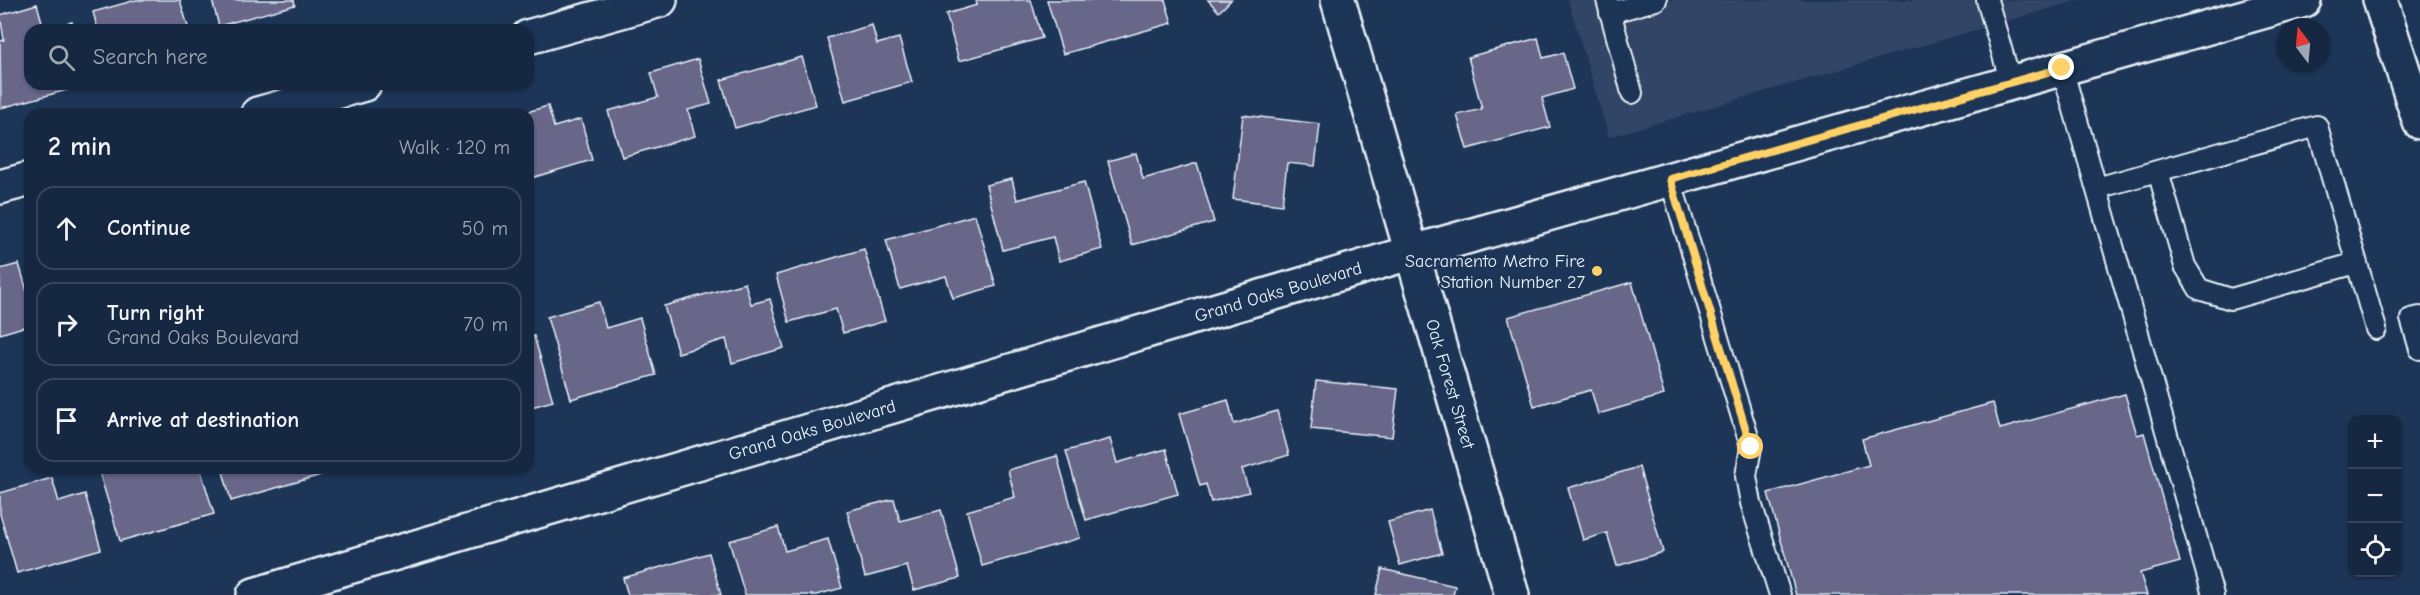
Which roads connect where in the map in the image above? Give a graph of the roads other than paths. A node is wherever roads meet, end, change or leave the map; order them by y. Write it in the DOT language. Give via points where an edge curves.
graph roads {
  1 [pos="660,0"];
  2 [pos="1338,0"];
  3 [pos="1656,0"];
  4 [pos="1987,0"];
  5 [pos="2304,0"];
  6 [pos="2380,0"];
  7 [pos="1609,7"];
  8 [pos="534,35"];
  9 [pos="2062,68"];
  10 [pos="2011,83"];
  11 [pos="343,90"];
  12 [pos="1632,93"];
  13 [pos="279,108"];
  14 [pos="2420,122"];
  15 [pos="2158,171"];
  16 [pos="1670,179"];
  17 [pos="24,180"];
  18 [pos="0,187"];
  19 [pos="2097,188"];
  20 [pos="1413,252"];
  21 [pos="2356,263"];
  22 [pos="2420,317"];
  23 [pos="2376,329"];
  24 [pos="2420,350"];
  25 [pos="254,595"];
  26 [pos="1512,595"];
  27 [pos="1780,595"];
  28 [pos="2213,595"];
  1 -- 8 [label="street"];
  2 -- 20 [label="street, Oak Forest Street"];
  3 -- 7 [label="lane"];
  4 -- 10 [label="lane"];
  5 -- 9 [label="street, Grand Oaks Boulevard"];
  6 -- 14 [label="street"];
  7 -- 12 [label="lane"];
  9 -- 10 [label="street, Grand Oaks Boulevard"];
  9 -- 19 [label="lane"];
  10 -- 16 [label="street, Grand Oaks Boulevard"];
  11 -- 13 [label="street"];
  15 -- 19 [label="lane"];
  15 -- 21 [label="lane" via="2185,266 2199,289 2230,299"];
  15 -- 21 [label="lane" via="2317,126"];
  16 -- 20 [label="street, Grand Oaks Boulevard"];
  16 -- 27 [label="lane" via="1751,447 1746,476 1751,503"];
  17 -- 18 [label="street"];
  19 -- 28 [label="lane"];
  20 -- 25 [label="street, Grand Oaks Boulevard"];
  20 -- 26 [label="street, Oak Forest Street"];
  21 -- 23 [label="lane"];
  22 -- 24 [label="lane" via="2411,320"];
}
